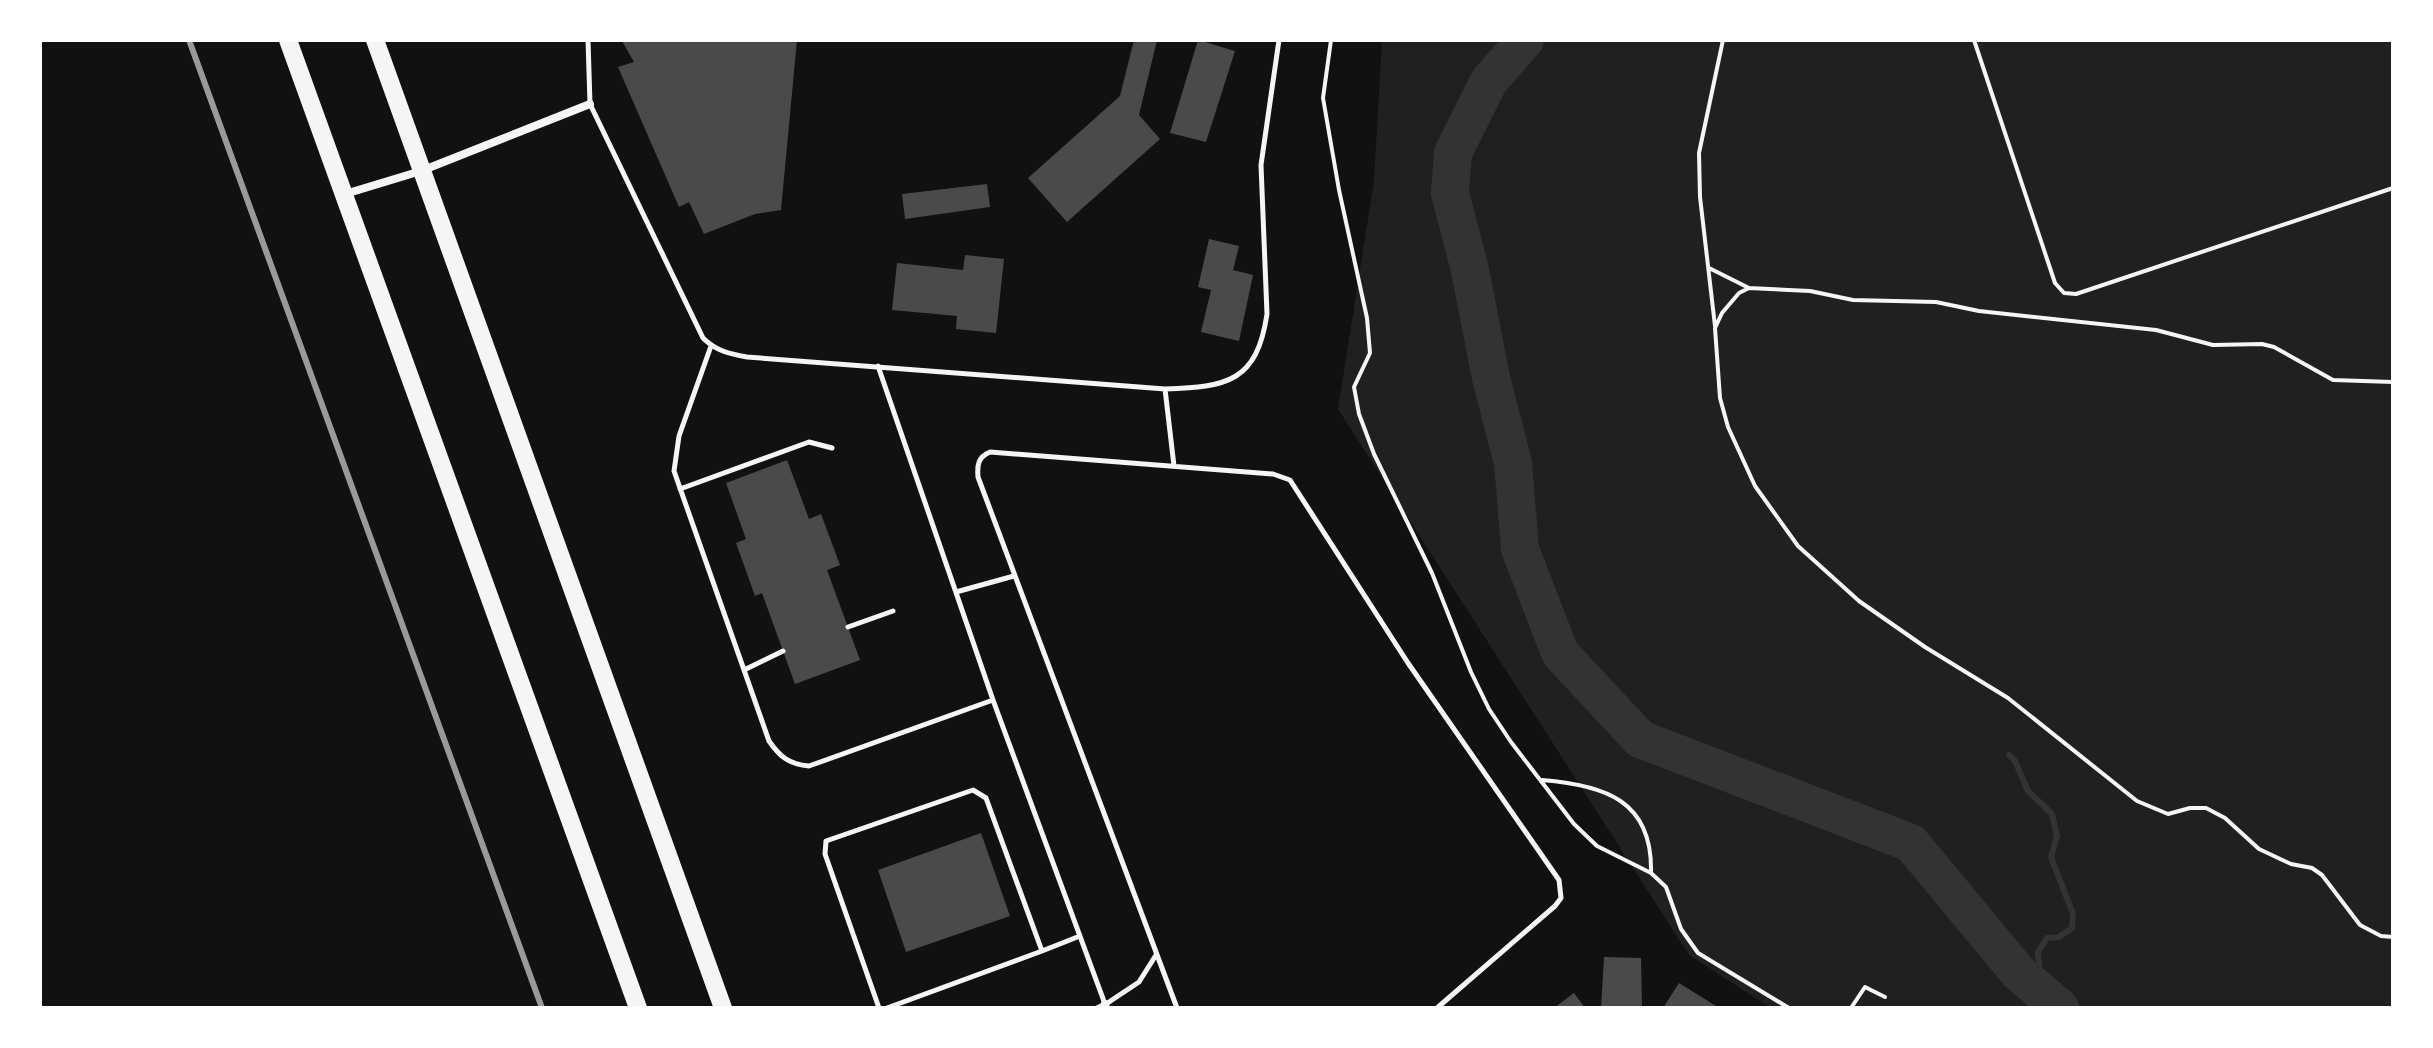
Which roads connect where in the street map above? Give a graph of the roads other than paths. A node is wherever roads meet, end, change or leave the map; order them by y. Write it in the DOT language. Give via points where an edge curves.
graph roads {
  1 [pos="288,40"];
  2 [pos="375,40"];
  3 [pos="588,40"];
  4 [pos="1279,40"];
  5 [pos="590,104"];
  6 [pos="421,171"];
  7 [pos="344,194"];
  8 [pos="711,346"];
  9 [pos="878,366"];
  10 [pos="1165,389"];
  11 [pos="832,448"];
  12 [pos="1174,466"];
  13 [pos="680,489"];
  14 [pos="1014,576"];
  15 [pos="956,592"];
  16 [pos="893,611"];
  17 [pos="848,627"];
  18 [pos="783,651"];
  19 [pos="744,670"];
  20 [pos="993,700"];
  21 [pos="1080,936"];
  22 [pos="1042,951"];
  23 [pos="1156,955"];
  24 [pos="1103,1007"];
  25 [pos="638,1008"];
  26 [pos="723,1008"];
  27 [pos="879,1008"];
  28 [pos="887,1008"];
  29 [pos="1177,1008"];
  30 [pos="1437,1008"];
  1 -- 7 [label="highway"];
  2 -- 6 [label="highway"];
  3 -- 5 [label="lane"];
  4 -- 10 [label="lane" via="1261,165 1264,336 1257,356 1239,375 1219,385"];
  5 -- 6 [label="street"];
  5 -- 8 [label="lane"];
  6 -- 7 [label="street"];
  6 -- 26 [label="highway"];
  7 -- 25 [label="highway"];
  8 -- 9 [label="lane" via="747,357"];
  8 -- 13 [label="lane" via="679,436 674,471"];
  9 -- 10 [label="lane"];
  9 -- 15 [label="lane"];
  10 -- 12 [label="lane"];
  11 -- 13 [label="lane" via="809,442"];
  12 -- 14 [label="lane" via="983,455 978,477"];
  12 -- 30 [label="lane" via="1290,480 1408,663 1559,880 1561,898 1555,906"];
  13 -- 19 [label="lane"];
  14 -- 15 [label="lane"];
  14 -- 23 [label="lane"];
  15 -- 20 [label="lane"];
  16 -- 17 [label="lane"];
  18 -- 19 [label="lane"];
  19 -- 20 [label="lane" via="769,741 793,764 809,766"];
  20 -- 21 [label="lane"];
  21 -- 22 [label="lane"];
  21 -- 24 [label="lane"];
  22 -- 27 [label="lane" via="980,793 973,790 826,841 825,854"];
  22 -- 28 [label="lane"];
  23 -- 24 [label="lane" via="1139,982"];
  23 -- 29 [label="lane"];
}
